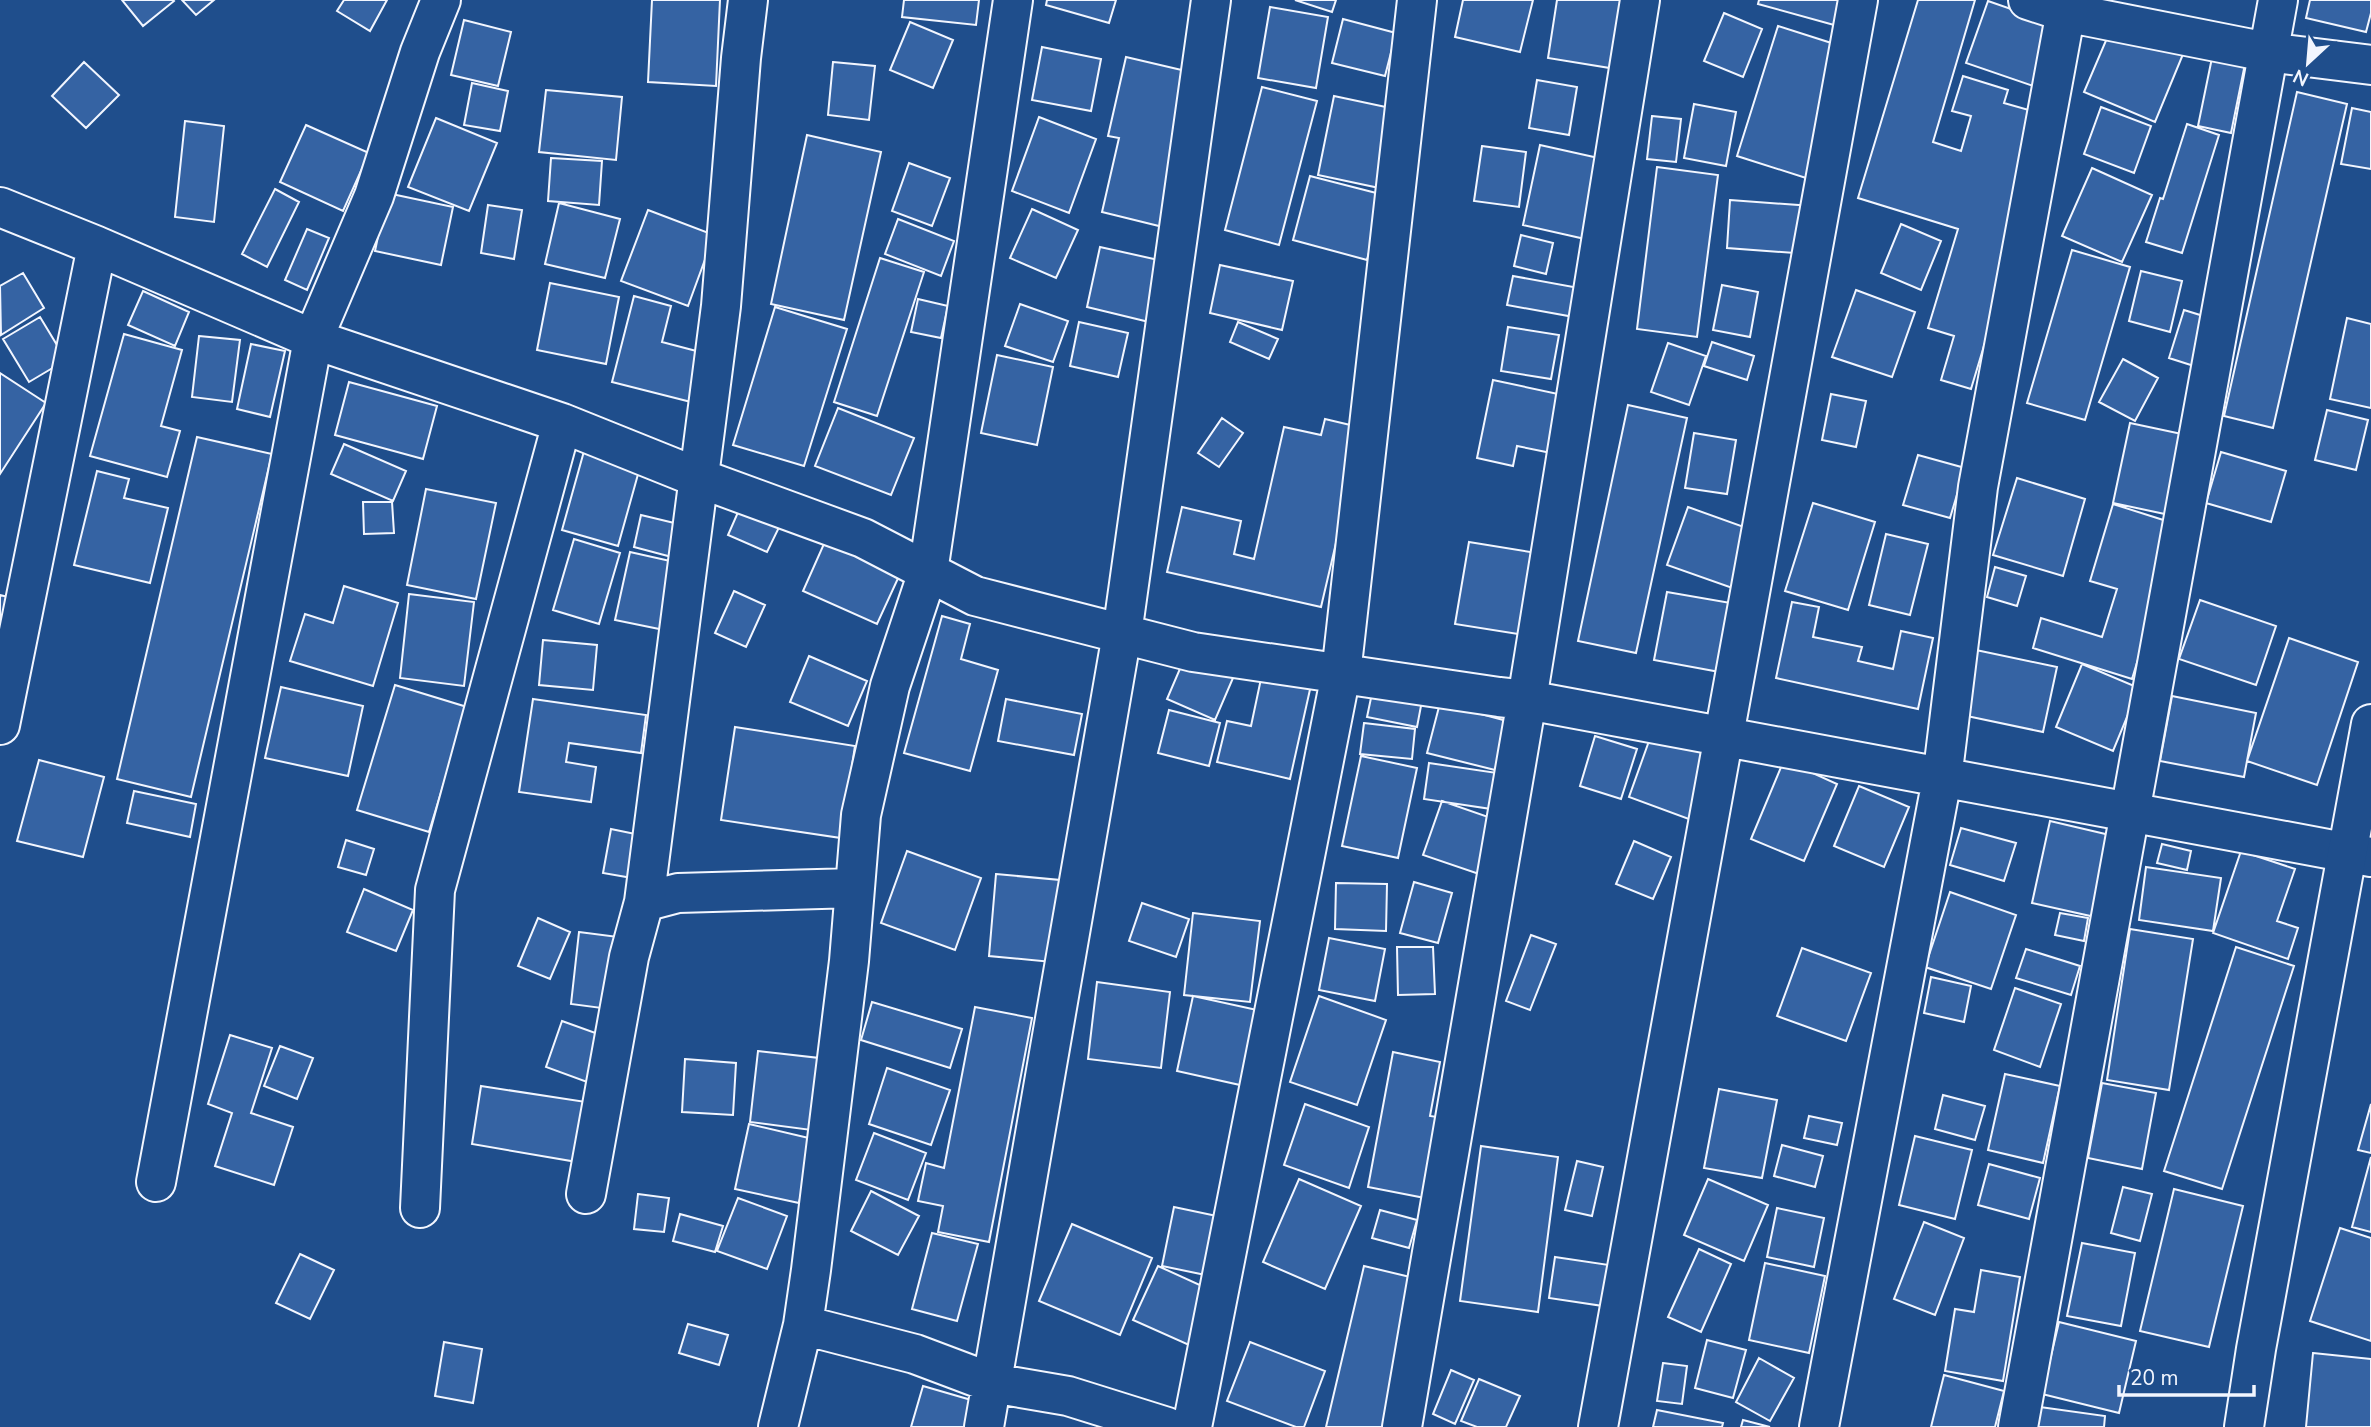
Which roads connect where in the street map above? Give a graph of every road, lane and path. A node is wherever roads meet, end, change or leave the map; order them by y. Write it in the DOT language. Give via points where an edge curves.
graph roads {
  1 [pos="441,0"];
  2 [pos="748,0"];
  3 [pos="1013,0"];
  4 [pos="1211,0"];
  5 [pos="1417,0"];
  6 [pos="1640,0"];
  7 [pos="1858,0"];
  8 [pos="2028,0"];
  9 [pos="2277,0"];
  10 [pos="2066,6"];
  11 [pos="2267,52"];
  12 [pos="2371,65"];
  13 [pos="0,207"];
  14 [pos="97,246"];
  15 [pos="313,340"];
  16 [pos="562,423"];
  17 [pos="699,478"];
  18 [pos="928,572"];
  19 [pos="1122,634"];
  20 [pos="1341,674"];
  21 [pos="1527,700"];
  22 [pos="2371,724"];
  23 [pos="0,726"];
  24 [pos="1724,738"];
  25 [pos="1942,779"];
  26 [pos="2131,813"];
  27 [pos="2359,855"];
  28 [pos="855,888"];
  29 [pos="644,902"];
  30 [pos="156,1182"];
  31 [pos="586,1194"];
  32 [pos="419,1208"];
  33 [pos="803,1325"];
  34 [pos="992,1383"];
  35 [pos="778,1427"];
  36 [pos="984,1427"];
  37 [pos="1167,1427"];
  38 [pos="1192,1427"];
  39 [pos="1402,1427"];
  40 [pos="1598,1427"];
  41 [pos="1819,1427"];
  42 [pos="2018,1427"];
  43 [pos="2244,1427"];
  1 -- 15 [label="street" via="374,196"];
  2 -- 17 [label="street" via="721,306"];
  3 -- 18 [label="street"];
  4 -- 19 [label="street"];
  5 -- 20 [label="street"];
  6 -- 21 [label="street"];
  7 -- 24 [label="street"];
  8 -- 10 [label="street"];
  9 -- 11 [label="street"];
  10 -- 11 [label="street"];
  10 -- 25 [label="street" via="1978,488"];
  11 -- 12 [label="street"];
  11 -- 26 [label="street"];
  13 -- 14 [label="street"];
  14 -- 15 [label="street"];
  14 -- 23 [label="street"];
  15 -- 16 [label="street"];
  15 -- 30 [label="street"];
  16 -- 17 [label="street"];
  16 -- 32 [label="street" via="435,890"];
  17 -- 18 [label="street" via="863,538"];
  17 -- 29 [label="street"];
  18 -- 19 [label="street" via="975,596"];
  18 -- 28 [label="street" via="890,686 861,815"];
  19 -- 20 [label="street" via="1194,652"];
  19 -- 34 [label="street"];
  20 -- 21 [label="street"];
  20 -- 38 [label="street"];
  21 -- 24 [label="street"];
  21 -- 39 [label="street"];
  22 -- 27 [label="street"];
  24 -- 25 [label="street"];
  24 -- 40 [label="street"];
  25 -- 26 [label="street"];
  25 -- 41 [label="street"];
  26 -- 27 [label="street"];
  26 -- 42 [label="street"];
  27 -- 43 [label="street" via="2256,1349"];
  28 -- 29 [label="street" via="678,893"];
  28 -- 33 [label="street"];
  29 -- 31 [label="street" via="629,957"];
  33 -- 34 [label="street" via="915,1354"];
  33 -- 35 [label="street"];
  34 -- 36 [label="street"];
  34 -- 37 [label="street" via="1068,1396"];
}
